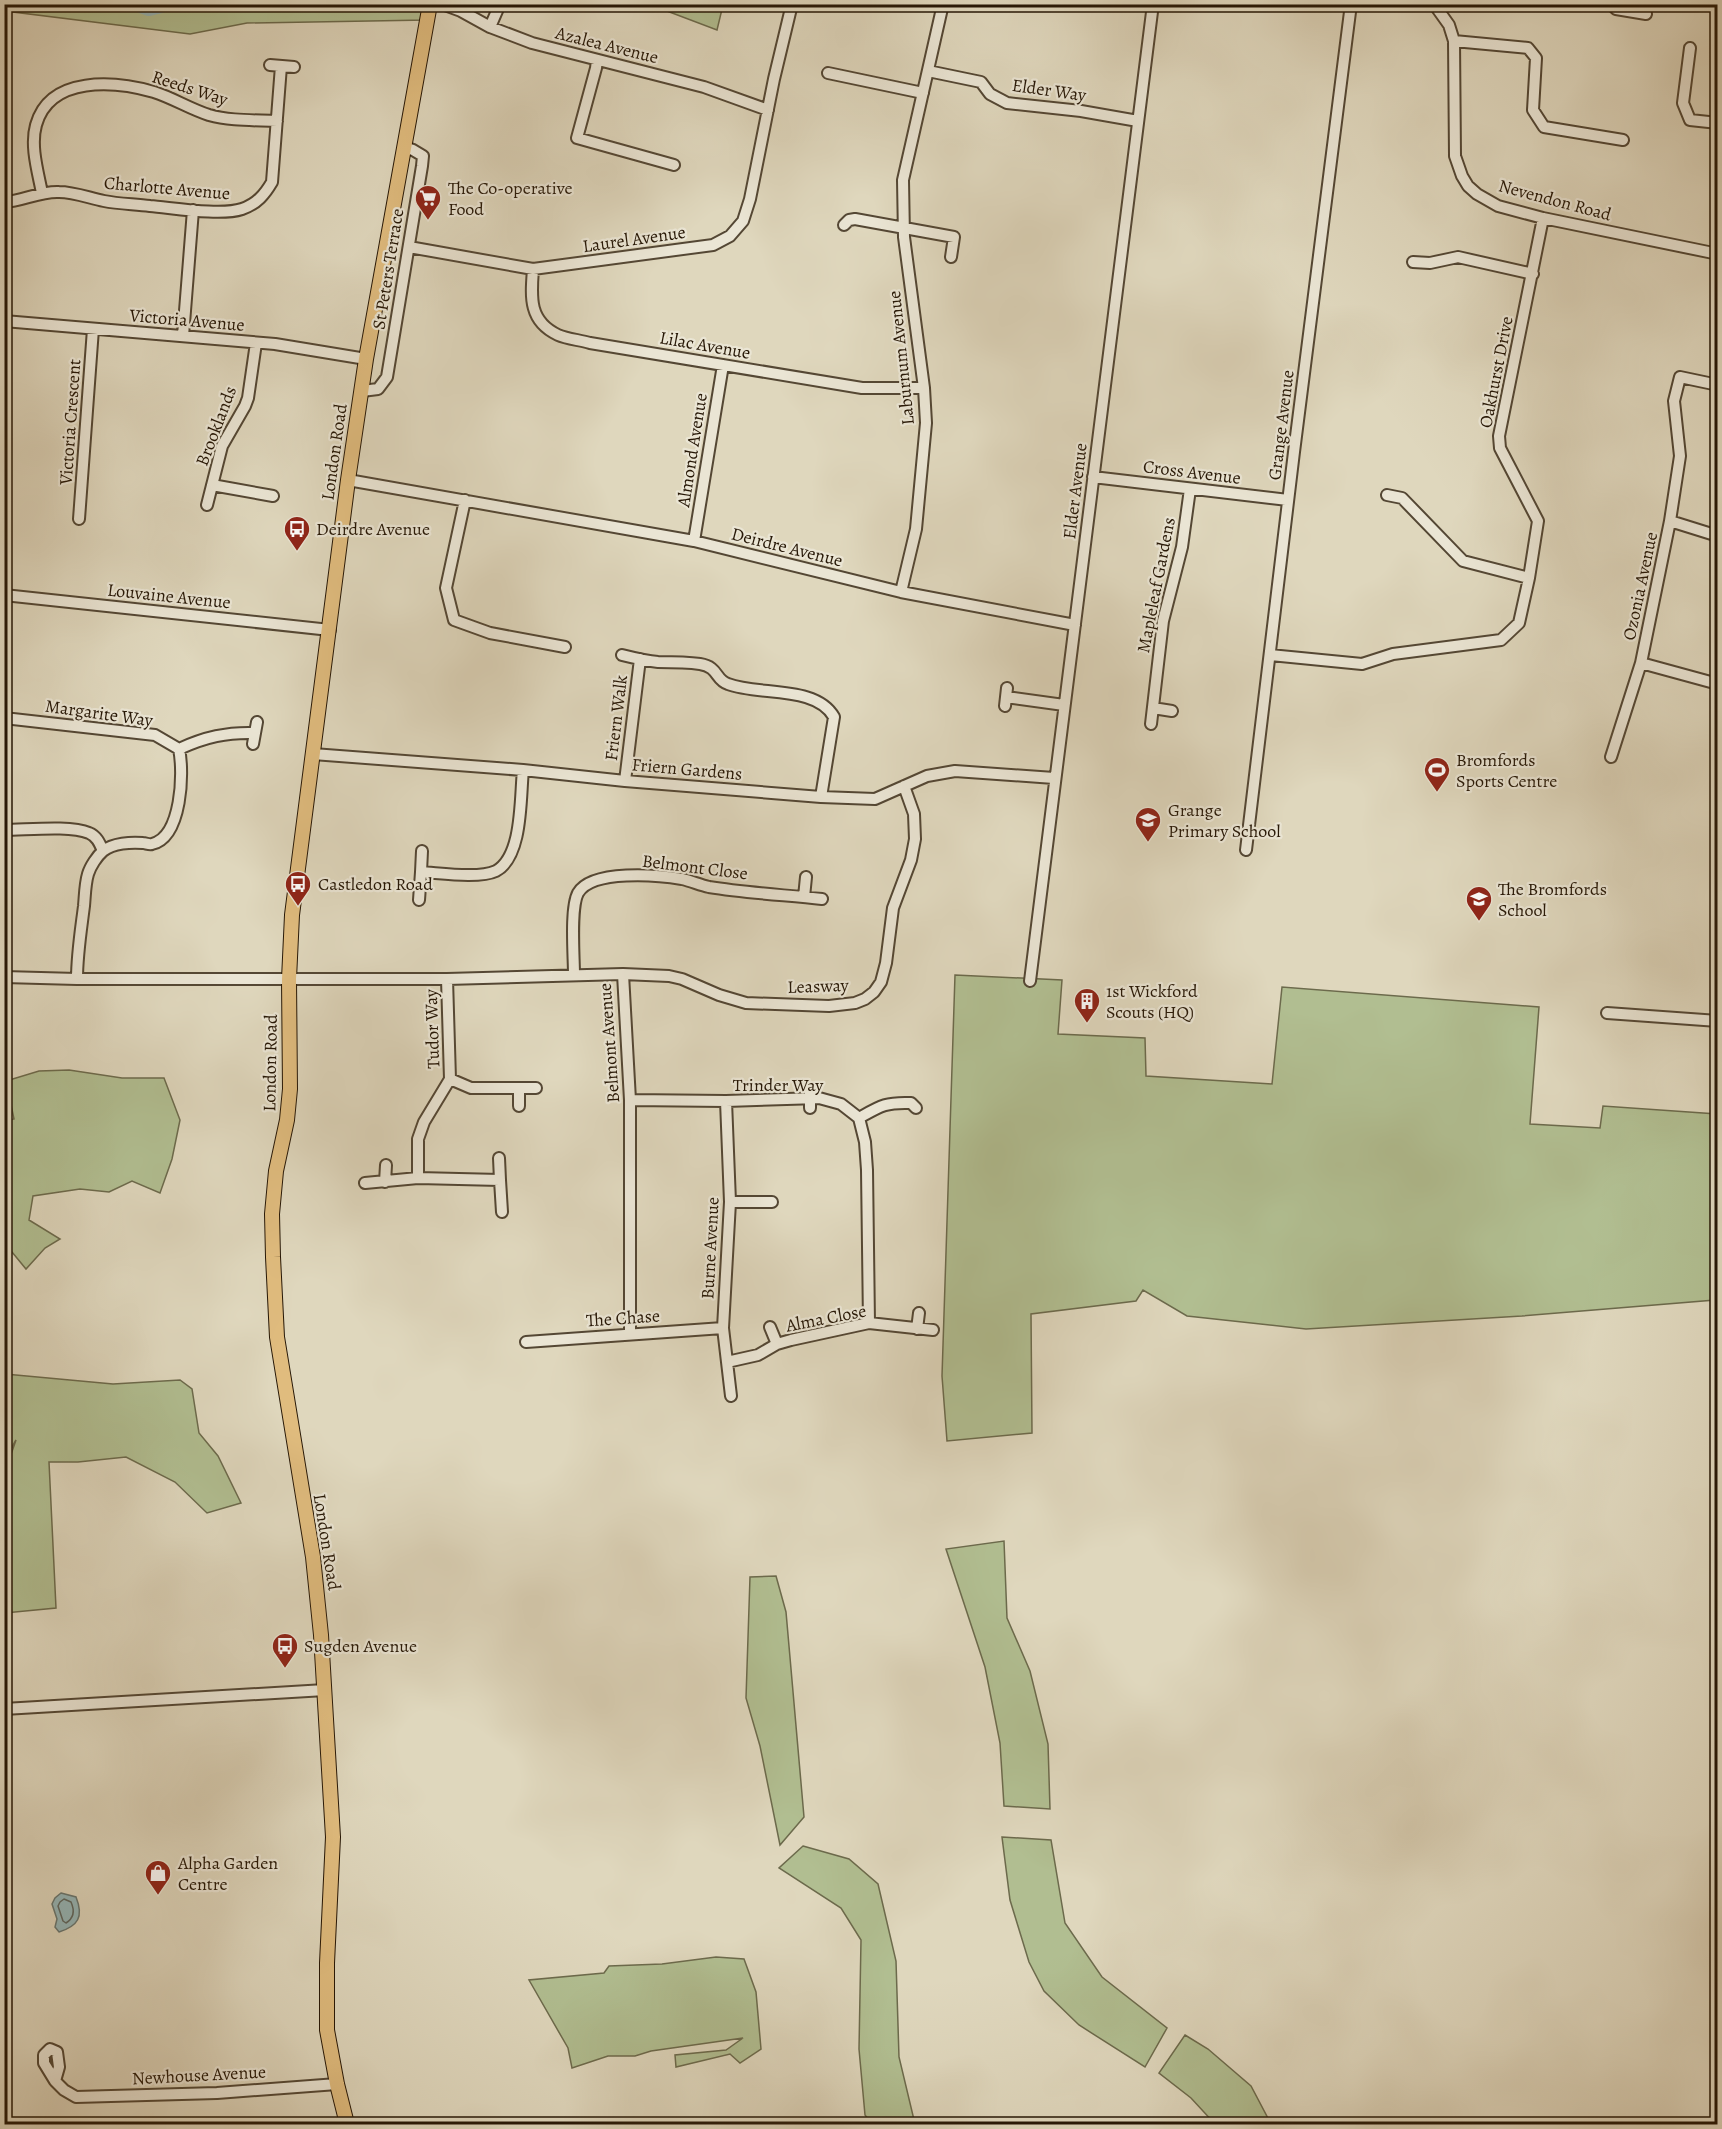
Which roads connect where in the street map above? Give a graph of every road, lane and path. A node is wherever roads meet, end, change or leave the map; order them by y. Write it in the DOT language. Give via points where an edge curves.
graph roads {
  1 [pos="430,4"];
  2 [pos="442,4"];
  3 [pos="500,4"];
  4 [pos="792,4"];
  5 [pos="943,4"];
  6 [pos="1153,4"];
  7 [pos="1351,4"];
  8 [pos="1434,4"];
  9 [pos="1611,4"];
  10 [pos="1646,14"];
  11 [pos="490,27"];
  12 [pos="1454,40"];
  13 [pos="1690,48"];
  14 [pos="597,60"];
  15 [pos="294,67"];
  16 [pos="928,71"];
  17 [pos="828,73"];
  18 [pos="923,93"];
  19 [pos="768,110"];
  20 [pos="277,121"];
  21 [pos="1138,121"];
  22 [pos="1718,123"];
  23 [pos="1623,140"];
  24 [pos="404,147"];
  25 [pos="675,165"];
  26 [pos="42,193"];
  27 [pos="4,202"];
  28 [pos="193,210"];
  29 [pos="1543,218"];
  30 [pos="844,225"];
  31 [pos="904,227"];
  32 [pos="409,247"];
  33 [pos="1718,254"];
  34 [pos="951,257"];
  35 [pos="1413,262"];
  36 [pos="533,269"];
  37 [pos="1533,274"];
  38 [pos="4,321"];
  39 [pos="93,328"];
  40 [pos="183,336"];
  41 [pos="256,343"];
  42 [pos="366,359"];
  43 [pos="723,365"];
  44 [pos="1718,385"];
  45 [pos="924,388"];
  46 [pos="362,390"];
  47 [pos="1093,477"];
  48 [pos="348,480"];
  49 [pos="212,485"];
  50 [pos="1190,489"];
  51 [pos="1387,495"];
  52 [pos="273,496"];
  53 [pos="465,500"];
  54 [pos="1288,500"];
  55 [pos="207,505"];
  56 [pos="79,519"];
  57 [pos="1670,521"];
  58 [pos="1718,536"];
  59 [pos="694,541"];
  60 [pos="1529,578"];
  61 [pos="901,592"];
  62 [pos="4,595"];
  63 [pos="1075,625"];
  64 [pos="330,630"];
  65 [pos="566,647"];
  66 [pos="622,655"];
  67 [pos="1270,655"];
  68 [pos="640,659"];
  69 [pos="1641,663"];
  70 [pos="1718,684"];
  71 [pos="1006,697"];
  72 [pos="1064,705"];
  73 [pos="1153,708"];
  74 [pos="1172,711"];
  75 [pos="4,718"];
  76 [pos="257,722"];
  77 [pos="1150,724"];
  78 [pos="179,749"];
  79 [pos="313,754"];
  80 [pos="1611,757"];
  81 [pos="523,770"];
  82 [pos="1054,778"];
  83 [pos="626,781"];
  84 [pos="904,786"];
  85 [pos="821,797"];
  86 [pos="4,830"];
  87 [pos="1246,850"];
  88 [pos="103,851"];
  89 [pos="422,851"];
  90 [pos="421,872"];
  91 [pos="806,877"];
  92 [pos="804,897"];
  93 [pos="822,899"];
  94 [pos="419,900"];
  95 [pos="623,974"];
  96 [pos="574,975"];
  97 [pos="4,977"];
  98 [pos="77,979"];
  99 [pos="289,979"];
  100 [pos="447,979"];
  101 [pos="1030,981"];
  102 [pos="1607,1014"];
  103 [pos="1718,1021"];
  104 [pos="450,1078"];
  105 [pos="519,1088"];
  106 [pos="536,1088"];
  107 [pos="630,1100"];
  108 [pos="726,1101"];
  109 [pos="519,1106"];
  110 [pos="916,1108"];
  111 [pos="859,1118"];
  112 [pos="500,1158"];
  113 [pos="386,1165"];
  114 [pos="418,1178"];
  115 [pos="500,1180"];
  116 [pos="385,1182"];
  117 [pos="365,1183"];
  118 [pos="730,1202"];
  119 [pos="772,1202"];
  120 [pos="502,1212"];
  121 [pos="919,1313"];
  122 [pos="869,1323"];
  123 [pos="770,1327"];
  124 [pos="723,1328"];
  125 [pos="917,1329"];
  126 [pos="933,1330"];
  127 [pos="630,1334"];
  128 [pos="526,1342"];
  129 [pos="777,1344"];
  130 [pos="727,1362"];
  131 [pos="731,1396"];
  132 [pos="324,1690"];
  133 [pos="4,1708"];
  134 [pos="55,2081"];
  135 [pos="337,2085"];
  136 [pos="347,2124"];
  1 -- 24 [label="main road, London Road"];
  2 -- 11 [label="street, Azalea Avenue"];
  3 -- 11 [label="street"];
  4 -- 19 [label="street, Laurel Avenue"];
  5 -- 16 [label="street, Laburnum Avenue"];
  6 -- 21 [label="street, Elder Avenue"];
  7 -- 54 [label="street, Grange Avenue"];
  8 -- 12 [label="street, Nevendon Road"];
  9 -- 10 [label="street" via="1616,9"];
  11 -- 14 [label="street, Azalea Avenue"];
  12 -- 23 [label="street" via="1528,48 1536,58 1533,110 1544,127"];
  12 -- 29 [label="street, Nevendon Road" via="1455,156 1462,176 1477,194 1498,206"];
  13 -- 22 [label="street" via="1683,104 1690,120"];
  14 -- 19 [label="street, Azalea Avenue" via="704,87"];
  14 -- 25 [label="street" via="577,138"];
  15 -- 20 [label="street, Charlotte Avenue" via="276,66"];
  16 -- 18 [label="street, Laburnum Avenue"];
  16 -- 21 [label="street, Elder Way" via="981,82 990,94 1007,103"];
  17 -- 18 [label="street"];
  18 -- 31 [label="street, Laburnum Avenue" via="903,180"];
  19 -- 36 [label="street, Laurel Avenue" via="750,199 743,221 730,236 713,245"];
  20 -- 26 [label="street, Reeds Way" via="211,116 172,98 133,87 96,85 67,90 47,104 36,126"];
  20 -- 28 [label="street, Charlotte Avenue" via="272,182 265,194 231,212"];
  21 -- 47 [label="street, Elder Avenue"];
  24 -- 32 [label="street, St Peters Terrace" via="423,156"];
  24 -- 42 [label="main road, London Road"];
  26 -- 27 [label="street, Charlotte Avenue"];
  26 -- 28 [label="street, Charlotte Avenue"];
  28 -- 40 [label="street"];
  29 -- 33 [label="street, Nevendon Road"];
  29 -- 37 [label="street, Oakhurst Drive"];
  30 -- 31 [label="street" via="855,219"];
  31 -- 34 [label="street" via="954,237"];
  31 -- 45 [label="street, Laburnum Avenue"];
  32 -- 36 [label="street, Laurel Avenue"];
  32 -- 46 [label="street, St Peters Terrace" via="387,377 378,389"];
  35 -- 37 [label="street" via="1430,263 1458,256"];
  36 -- 43 [label="street, Lilac Avenue" via="532,305 539,320 557,335"];
  37 -- 60 [label="street, Oakhurst Drive" via="1499,436 1500,448 1538,521"];
  38 -- 39 [label="street, Victoria Avenue"];
  39 -- 40 [label="street, Victoria Avenue"];
  39 -- 56 [label="street, Victoria Crescent"];
  40 -- 41 [label="street, Victoria Avenue"];
  41 -- 42 [label="street, Victoria Avenue"];
  41 -- 49 [label="street, Brooklands" via="248,398 222,446"];
  42 -- 46 [label="main road, London Road"];
  43 -- 45 [label="street, Lilac Avenue" via="862,388"];
  43 -- 59 [label="street, Almond Avenue"];
  44 -- 57 [label="street" via="1680,377 1674,401 1680,456"];
  45 -- 61 [label="street, Laburnum Avenue" via="926,423 916,528"];
  46 -- 48 [label="main road, London Road"];
  47 -- 50 [label="street, Cross Avenue"];
  47 -- 63 [label="street, Elder Avenue"];
  48 -- 53 [label="street, Deirdre Avenue"];
  48 -- 64 [label="main road, London Road"];
  49 -- 52 [label="street, Brooklands"];
  49 -- 55 [label="street, Brooklands"];
  50 -- 54 [label="street, Cross Avenue"];
  50 -- 73 [label="street, Mapleleaf Gardens" via="1182,547 1163,621"];
  51 -- 60 [label="street" via="1402,498 1463,561"];
  53 -- 59 [label="street, Deirdre Avenue"];
  53 -- 65 [label="street" via="446,588 454,620 490,633"];
  54 -- 67 [label="street, Grange Avenue"];
  57 -- 58 [label="street, Ozonia Avenue"];
  57 -- 69 [label="street, Ozonia Avenue"];
  59 -- 61 [label="street, Deirdre Avenue"];
  60 -- 67 [label="street, Oakhurst Drive" via="1519,623 1501,640 1393,654 1362,664"];
  61 -- 63 [label="street, Deirdre Avenue"];
  62 -- 64 [label="street, Louvaine Avenue"];
  63 -- 72 [label="street, Elder Avenue"];
  64 -- 79 [label="main road, London Road"];
  66 -- 68 [label="street"];
  67 -- 87 [label="street, Grange Avenue"];
  68 -- 83 [label="street, Friern Walk"];
  68 -- 85 [label="street" via="701,664 712,667 725,684 814,700 828,707 834,717"];
  69 -- 70 [label="street, Ozonia Avenue"];
  69 -- 80 [label="street"];
  71 -- 72 [label="street"];
  72 -- 82 [label="street, Elder Avenue"];
  73 -- 74 [label="street"];
  73 -- 77 [label="street, Mapleleaf Gardens"];
  75 -- 78 [label="street, Margarite Way" via="155,735"];
  76 -- 78 [label="street" via="254,739 223,733"];
  78 -- 88 [label="street" via="182,765 175,816 164,837 152,844 115,846"];
  79 -- 81 [label="street, Friern Gardens"];
  79 -- 99 [label="main road, London Road" via="292,915"];
  81 -- 83 [label="street, Friern Gardens"];
  81 -- 90 [label="street" via="516,842 509,859 495,871 479,874"];
  82 -- 84 [label="street, Friern Gardens" via="955,771 927,776"];
  82 -- 101 [label="street, Elder Avenue"];
  83 -- 85 [label="street, Friern Gardens"];
  84 -- 85 [label="street, Friern Gardens" via="875,799"];
  84 -- 95 [label="street, Leasway" via="914,814 915,839 893,908 881,981 865,999 829,1006 746,1003 682,979"];
  86 -- 88 [label="street" via="73,829 90,833"];
  88 -- 98 [label="street" via="88,872"];
  89 -- 90 [label="street"];
  90 -- 94 [label="street"];
  91 -- 92 [label="street"];
  92 -- 93 [label="street, Belmont Close"];
  92 -- 96 [label="street, Belmont Close" via="663,877 608,876 590,882 579,892 574,904"];
  95 -- 96 [label="street, Belmont Avenue"];
  95 -- 107 [label="street, Belmont Avenue"];
  96 -- 100 [label="street, Belmont Avenue"];
  97 -- 98 [label="street"];
  98 -- 99 [label="street"];
  99 -- 100 [label="street, Belmont Avenue"];
  99 -- 132 [label="main road, London Road" via="290,1089 276,1171 273,1257 277,1337 313,1557"];
  100 -- 104 [label="street, Tudor Way"];
  102 -- 103 [label="street"];
  104 -- 105 [label="street" via="471,1088"];
  104 -- 114 [label="street, Tudor Way" via="418,1139"];
  105 -- 106 [label="street"];
  105 -- 109 [label="street"];
  107 -- 108 [label="street, Trinder Way"];
  107 -- 127 [label="street, Belmont Avenue"];
  108 -- 111 [label="street, Trinder Way" via="819,1098 841,1104"];
  108 -- 118 [label="street, Burne Avenue"];
  110 -- 111 [label="street" via="911,1103 891,1102"];
  111 -- 122 [label="street" via="867,1170"];
  112 -- 115 [label="street"];
  113 -- 116 [label="street"];
  114 -- 115 [label="street"];
  114 -- 116 [label="street"];
  115 -- 120 [label="street"];
  116 -- 117 [label="street"];
  118 -- 119 [label="street"];
  118 -- 124 [label="street, Burne Avenue"];
  121 -- 125 [label="street"];
  122 -- 125 [label="street, Alma Close"];
  122 -- 129 [label="street, Alma Close"];
  123 -- 129 [label="street"];
  124 -- 127 [label="street, The Chase"];
  124 -- 130 [label="street, Burne Avenue"];
  125 -- 126 [label="street, Alma Close"];
  127 -- 128 [label="street, The Chase"];
  129 -- 130 [label="street, Alma Close" via="758,1355"];
  130 -- 131 [label="street, Burne Avenue"];
  132 -- 133 [label="street"];
  132 -- 135 [label="main road, London Road" via="333,1837 327,2030"];
  134 -- 135 [label="street, Newhouse Avenue" via="76,2097"];
  135 -- 136 [label="main road, London Road"];
}
